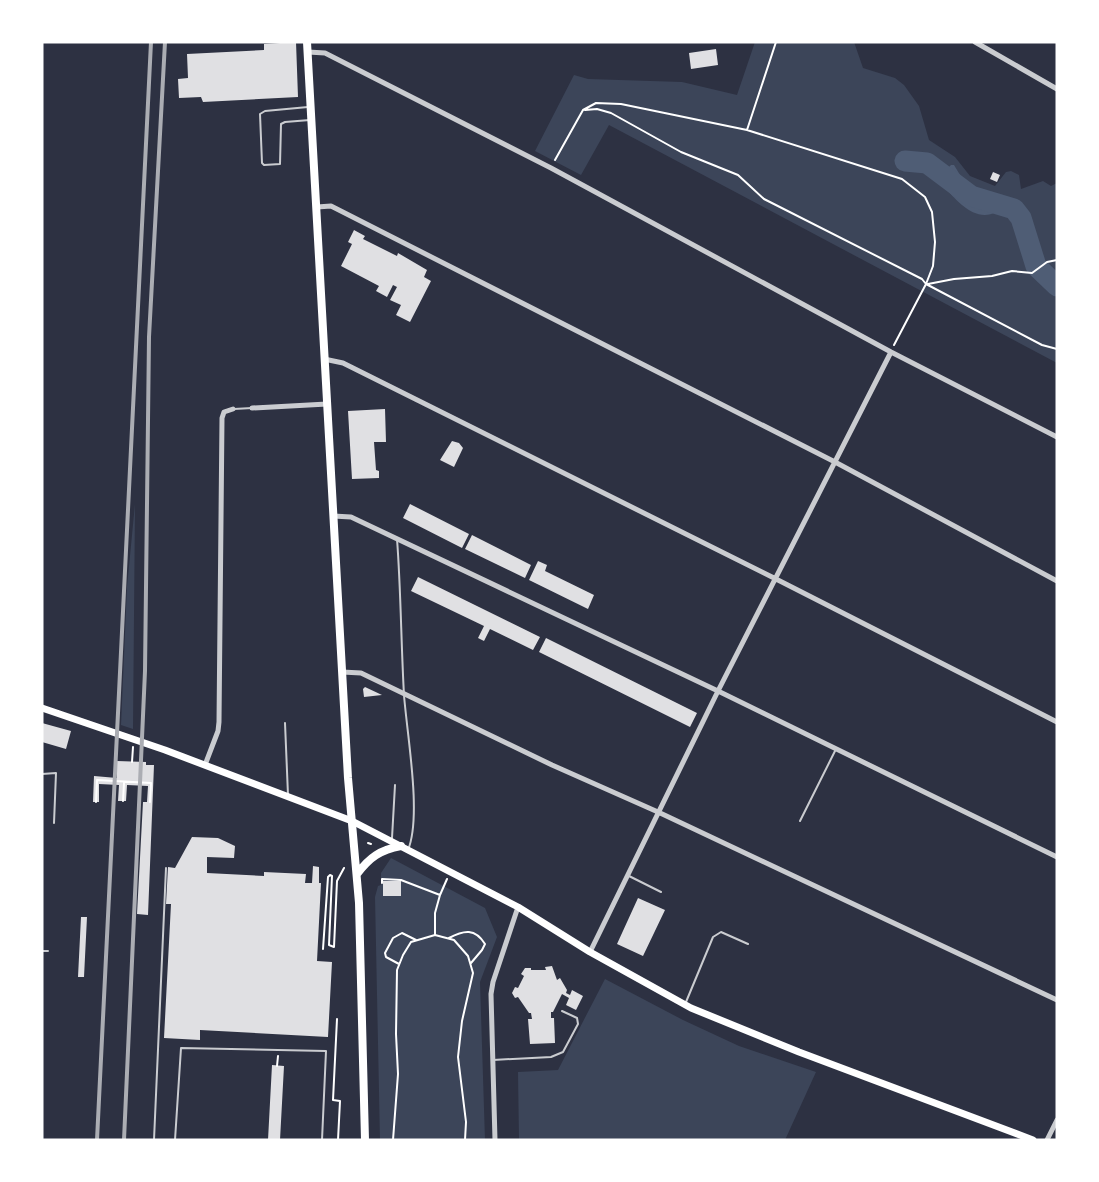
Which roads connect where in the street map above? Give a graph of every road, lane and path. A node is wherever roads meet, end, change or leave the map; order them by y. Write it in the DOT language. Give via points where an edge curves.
graph roads {
  1 [pos="307,42"];
  2 [pos="776,42"];
  3 [pos="975,42"];
  4 [pos="308,52"];
  5 [pos="1057,89"];
  6 [pos="311,107"];
  7 [pos="583,110"];
  8 [pos="312,120"];
  9 [pos="747,130"];
  10 [pos="551,168"];
  11 [pos="317,207"];
  12 [pos="1057,260"];
  13 [pos="926,284"];
  14 [pos="1057,350"];
  15 [pos="891,352"];
  16 [pos="324,359"];
  17 [pos="327,404"];
  18 [pos="252,408"];
  19 [pos="233,409"];
  20 [pos="1057,437"];
  21 [pos="835,462"];
  22 [pos="333,516"];
  23 [pos="397,539"];
  24 [pos="774,578"];
  25 [pos="1057,580"];
  26 [pos="342,672"];
  27 [pos="718,691"];
  28 [pos="404,695"];
  29 [pos="42,708"];
  30 [pos="1057,722"];
  31 [pos="285,723"];
  32 [pos="133,738"];
  33 [pos="836,749"];
  34 [pos="132,762"];
  35 [pos="205,765"];
  36 [pos="42,774"];
  37 [pos="124,781"];
  38 [pos="395,784"];
  39 [pos="289,796"];
  40 [pos="123,801"];
  41 [pos="96,802"];
  42 [pos="150,802"];
  43 [pos="658,812"];
  44 [pos="352,821"];
  45 [pos="800,821"];
  46 [pos="54,823"];
  47 [pos="391,841"];
  48 [pos="405,848"];
  49 [pos="1057,857"];
  50 [pos="166,868"];
  51 [pos="344,868"];
  52 [pos="450,872"];
  53 [pos="357,874"];
  54 [pos="627,875"];
  55 [pos="382,884"];
  56 [pos="661,892"];
  57 [pos="440,895"];
  58 [pos="518,907"];
  59 [pos="435,935"];
  60 [pos="449,938"];
  61 [pos="416,940"];
  62 [pos="748,944"];
  63 [pos="323,949"];
  64 [pos="42,951"];
  65 [pos="48,951"];
  66 [pos="590,952"];
  67 [pos="399,964"];
  68 [pos="470,964"];
  69 [pos="1057,1000"];
  70 [pos="684,1004"];
  71 [pos="562,1011"];
  72 [pos="337,1019"];
  73 [pos="278,1055"];
  74 [pos="493,1060"];
  75 [pos="277,1066"];
  76 [pos="1057,1120"];
  77 [pos="154,1140"];
  78 [pos="175,1140"];
  79 [pos="322,1140"];
  80 [pos="338,1140"];
  81 [pos="365,1140"];
  82 [pos="393,1140"];
  83 [pos="465,1140"];
  84 [pos="495,1140"];
  85 [pos="1034,1140"];
  86 [pos="1047,1140"];
  1 -- 4 [label="main road"];
  2 -- 9 [label="path"];
  3 -- 5 [label="street"];
  4 -- 6 [label="main road"];
  4 -- 10 [label="street" via="325,53"];
  6 -- 8 [label="main road"];
  6 -- 8 [label="lane" via="260,114 264,165 280,164 283,123"];
  7 -- 9 [label="path" via="596,103 621,104"];
  7 -- 10 [label="path"];
  7 -- 13 [label="path" via="611,113 681,152 738,175 764,199"];
  8 -- 11 [label="main road"];
  9 -- 13 [label="path" via="891,174 914,187 925,197 932,212 935,242 933,266"];
  10 -- 15 [label="street"];
  11 -- 16 [label="main road"];
  11 -- 21 [label="street" via="331,206"];
  12 -- 13 [label="path" via="1034,272 1003,272"];
  13 -- 14 [label="path"];
  13 -- 15 [label="path"];
  15 -- 20 [label="street"];
  15 -- 21 [label="street"];
  16 -- 17 [label="main road"];
  16 -- 24 [label="street" via="343,363"];
  17 -- 18 [label="street"];
  17 -- 22 [label="main road"];
  18 -- 19 [label="lane"];
  19 -- 35 [label="street" via="224,412 222,418 219,722"];
  21 -- 24 [label="street"];
  21 -- 25 [label="street"];
  22 -- 23 [label="street" via="351,518"];
  22 -- 26 [label="main road"];
  23 -- 27 [label="street"];
  23 -- 28 [label="lane"];
  24 -- 27 [label="street"];
  24 -- 30 [label="street"];
  26 -- 28 [label="street" via="361,673"];
  26 -- 44 [label="main road"];
  27 -- 33 [label="street"];
  27 -- 43 [label="street"];
  28 -- 43 [label="street"];
  28 -- 48 [label="lane" via="414,829"];
  29 -- 32 [label="main road"];
  31 -- 39 [label="lane"];
  32 -- 34 [label="path"];
  32 -- 35 [label="main road"];
  33 -- 45 [label="lane"];
  33 -- 49 [label="street"];
  35 -- 39 [label="main road"];
  36 -- 46 [label="lane" via="56,773"];
  37 -- 40 [label="path"];
  37 -- 41 [label="path" via="97,780"];
  37 -- 42 [label="path" via="151,783"];
  38 -- 47 [label="lane"];
  39 -- 44 [label="main road"];
  43 -- 54 [label="street"];
  43 -- 69 [label="street"];
  44 -- 47 [label="main road"];
  44 -- 53 [label="main road"];
  47 -- 48 [label="main road"];
  48 -- 52 [label="main road"];
  48 -- 53 [label="main road" via="377,853"];
  50 -- 77 [label="lane"];
  51 -- 63 [label="path" via="337,881 334,947 329,945 332,876 328,877"];
  52 -- 57 [label="path"];
  52 -- 58 [label="main road"];
  53 -- 81 [label="main road"];
  54 -- 56 [label="lane"];
  54 -- 66 [label="street"];
  55 -- 57 [label="path" via="382,879 401,880"];
  57 -- 59 [label="path"];
  58 -- 66 [label="main road"];
  58 -- 74 [label="street" via="491,994"];
  59 -- 60 [label="path"];
  59 -- 61 [label="path"];
  60 -- 68 [label="path" via="468,956"];
  60 -- 68 [label="path" via="472,931 480,937 482,950"];
  61 -- 67 [label="path"];
  61 -- 67 [label="path" via="402,933 393,938 386,957"];
  62 -- 70 [label="lane" via="721,932 712,937"];
  64 -- 65 [label="lane"];
  66 -- 70 [label="main road"];
  67 -- 82 [label="path"];
  68 -- 83 [label="path" via="473,973 458,1057"];
  70 -- 85 [label="main road" via="799,1052"];
  71 -- 74 [label="lane" via="577,1018 578,1024 563,1052 551,1057"];
  72 -- 80 [label="path" via="333,1100 340,1101"];
  73 -- 75 [label="path"];
  74 -- 84 [label="street"];
  76 -- 86 [label="street"];
  78 -- 79 [label="lane" via="181,1048 326,1051"];
}
